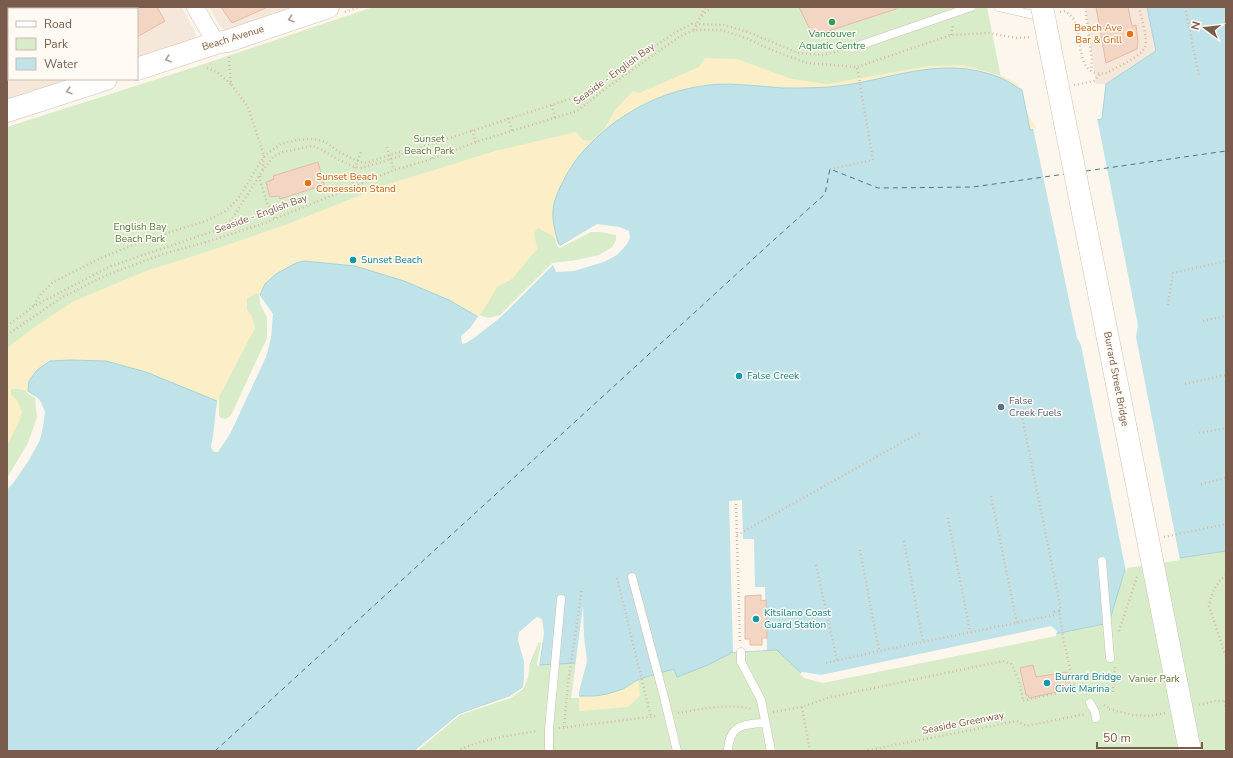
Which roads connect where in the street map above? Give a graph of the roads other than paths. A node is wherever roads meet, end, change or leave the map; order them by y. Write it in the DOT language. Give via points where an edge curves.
graph roads {
  1 [pos="195,7"];
  2 [pos="328,7"];
  3 [pos="999,7"];
  4 [pos="1042,7"];
  5 [pos="967,8"];
  6 [pos="852,48"];
  7 [pos="222,50"];
  8 [pos="138,69"];
  9 [pos="103,80"];
  10 [pos="1058,103"];
  11 [pos="7,111"];
  12 [pos="1102,561"];
  13 [pos="632,577"];
  14 [pos="561,599"];
  15 [pos="740,652"];
  16 [pos="1110,658"];
  17 [pos="1091,700"];
  18 [pos="1095,715"];
  19 [pos="765,723"];
  20 [pos="549,751"];
  21 [pos="677,751"];
  22 [pos="728,751"];
  23 [pos="771,751"];
  24 [pos="1190,751"];
  1 -- 7 [label="street"];
  2 -- 7 [label="main road, Beach Avenue, one-way" via="228,41"];
  3 -- 10 [label="lane" via="1042,17"];
  4 -- 24 [label="main road, Burrard Street Bridge, bridge"];
  5 -- 6 [label="lane"];
  7 -- 8 [label="main road, Beach Avenue, one-way"];
  9 -- 11 [label="main road, one-way"];
  12 -- 16 [label="lane"];
  13 -- 21 [label="lane"];
  14 -- 20 [label="lane"];
  15 -- 19 [label="lane" via="741,662 761,700"];
  17 -- 18 [label="lane"];
  19 -- 22 [label="lane" via="744,724 733,731"];
  19 -- 23 [label="lane"];
}
